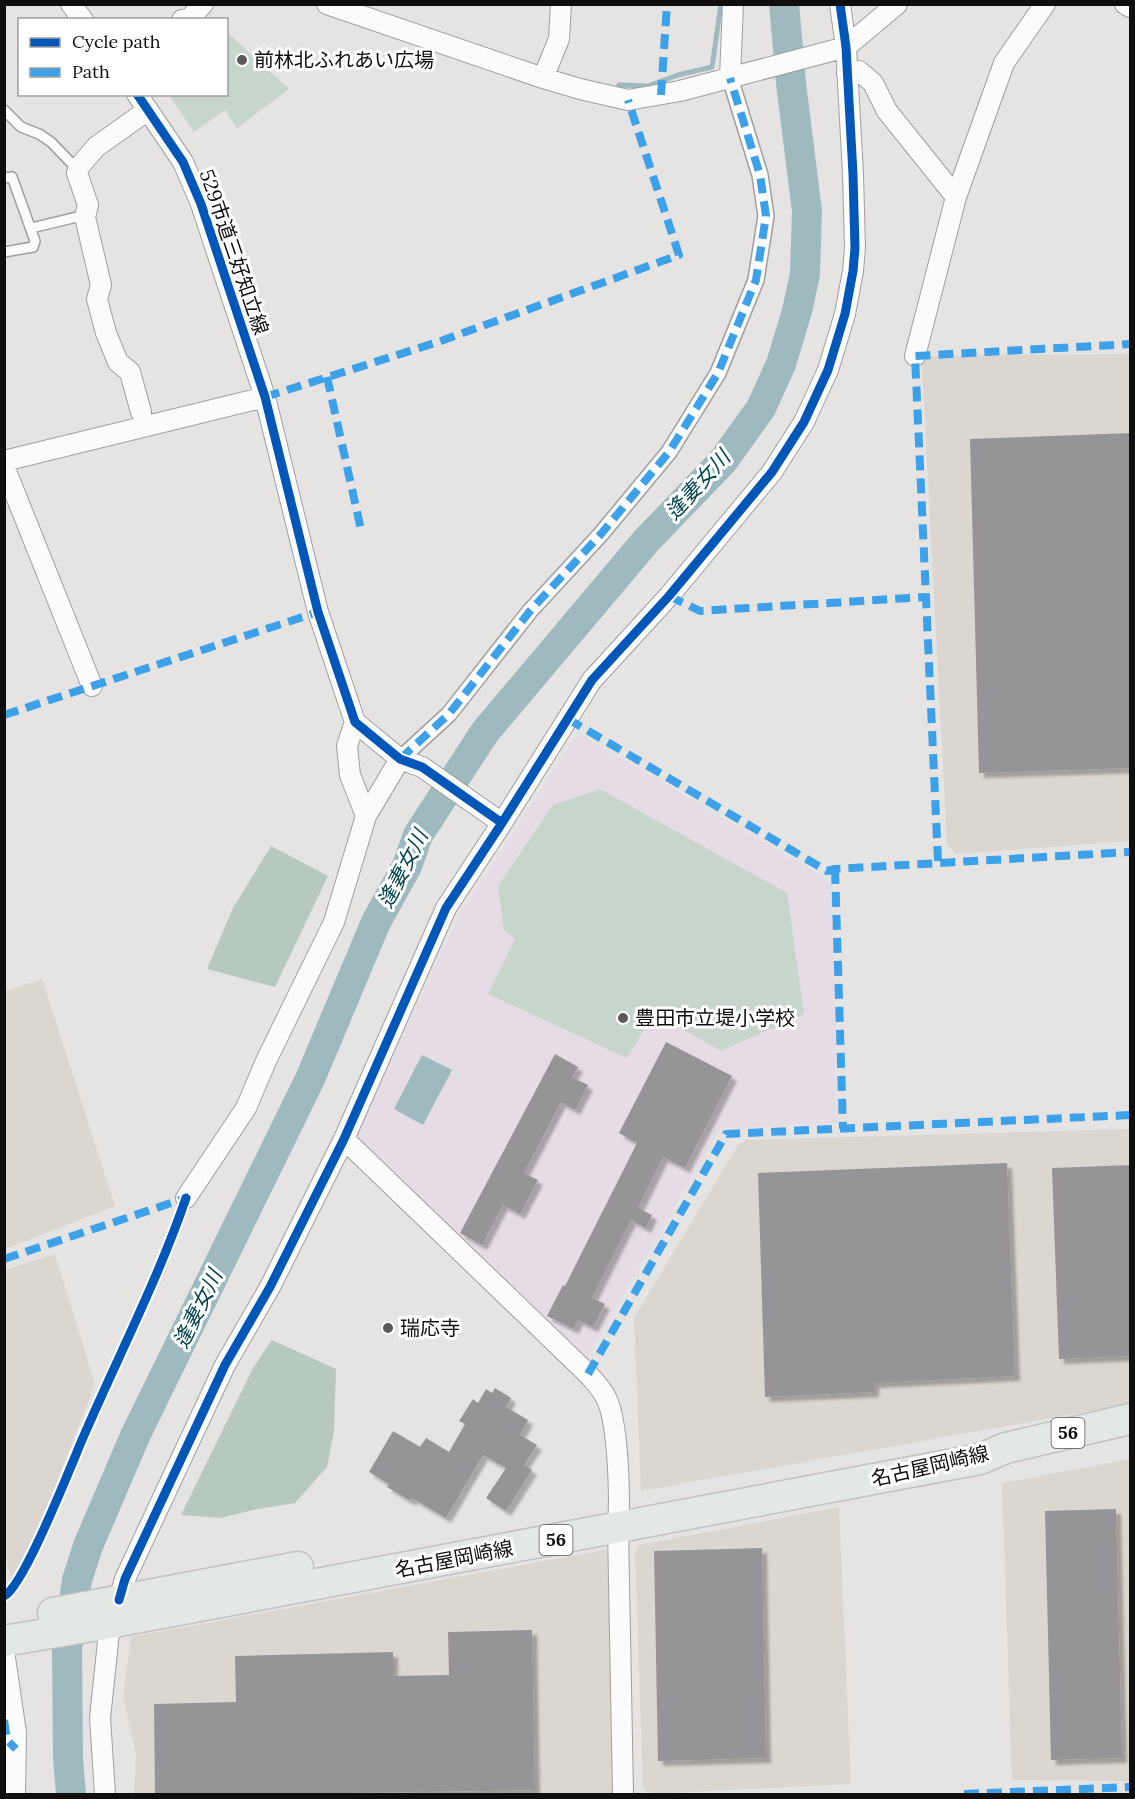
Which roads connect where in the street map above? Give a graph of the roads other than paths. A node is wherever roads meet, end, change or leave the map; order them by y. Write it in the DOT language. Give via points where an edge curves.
graph roads {
  1 [pos="71,4"];
  2 [pos="203,4"];
  3 [pos="327,4"];
  4 [pos="561,4"];
  5 [pos="733,4"];
  6 [pos="840,4"];
  7 [pos="897,4"];
  8 [pos="1045,4"];
  9 [pos="1125,4"];
  10 [pos="1131,7"];
  11 [pos="82,18"];
  12 [pos="190,18"];
  13 [pos="839,48"];
  14 [pos="847,74"];
  15 [pos="735,77"];
  16 [pos="543,78"];
  17 [pos="142,102"];
  18 [pos="4,110"];
  19 [pos="78,170"];
  20 [pos="4,178"];
  21 [pos="956,197"];
  22 [pos="86,215"];
  23 [pos="31,228"];
  24 [pos="4,252"];
  25 [pos="915,356"];
  26 [pos="265,397"];
  27 [pos="141,412"];
  28 [pos="4,464"];
  29 [pos="92,686"];
  30 [pos="354,722"];
  31 [pos="400,759"];
  32 [pos="366,816"];
  33 [pos="496,818"];
  34 [pos="345,1140"];
  35 [pos="186,1198"];
  36 [pos="1131,1419"];
  37 [pos="618,1518"];
  38 [pos="110,1612"];
  39 [pos="14,1634"];
  40 [pos="15,1794"];
  41 [pos="105,1794"];
  42 [pos="623,1794"];
  1 -- 11 [label="street"];
  2 -- 12 [label="street"];
  3 -- 16 [label="street"];
  4 -- 16 [label="street" via="559,39"];
  5 -- 15 [label="street"];
  6 -- 13 [label="street"];
  7 -- 13 [label="street"];
  8 -- 21 [label="street" via="1004,63"];
  9 -- 10 [label="street"];
  13 -- 14 [label="street"];
  13 -- 15 [label="street"];
  14 -- 21 [label="street" via="859,71 873,83 887,111"];
  14 -- 33 [label="street" via="854,260 845,314 828,370 804,422 772,472 669,596 592,680"];
  15 -- 16 [label="street" via="628,100"];
  15 -- 31 [label="street" via="760,175 766,216 756,280 718,373 669,452 530,611 449,714"];
  17 -- 19 [label="street" via="86,157"];
  17 -- 26 [label="street, 529市道三好知立線" via="183,162 201,204"];
  18 -- 19 [label="lane" via="21,127 51,142"];
  19 -- 22 [label="street" via="88,205"];
  20 -- 23 [label="lane" via="12,177"];
  21 -- 25 [label="street"];
  22 -- 23 [label="lane"];
  22 -- 27 [label="street" via="101,285 97,299 106,333 118,362 129,372"];
  23 -- 24 [label="lane" via="33,247"];
  26 -- 28 [label="street"];
  26 -- 30 [label="street, 529市道三好知立線" via="318,612"];
  28 -- 29 [label="street"];
  30 -- 31 [label="street"];
  30 -- 32 [label="street" via="347,746 350,775"];
  31 -- 32 [label="street"];
  31 -- 33 [label="street" via="422,767"];
  32 -- 35 [label="street" via="334,922 246,1108"];
  33 -- 34 [label="street" via="446,908"];
  34 -- 37 [label="street" via="588,1374 606,1398 615,1440"];
  34 -- 38 [label="street" via="225,1365"];
  36 -- 37 [label="main road, 名古屋岡崎線 / 56" via="1006,1448 980,1459"];
  37 -- 38 [label="main road, 名古屋岡崎線 / 56"];
  37 -- 42 [label="street"];
  38 -- 39 [label="main road, 名古屋岡崎線 / 56"];
  38 -- 41 [label="street" via="100,1718"];
  39 -- 40 [label="street"];
}
